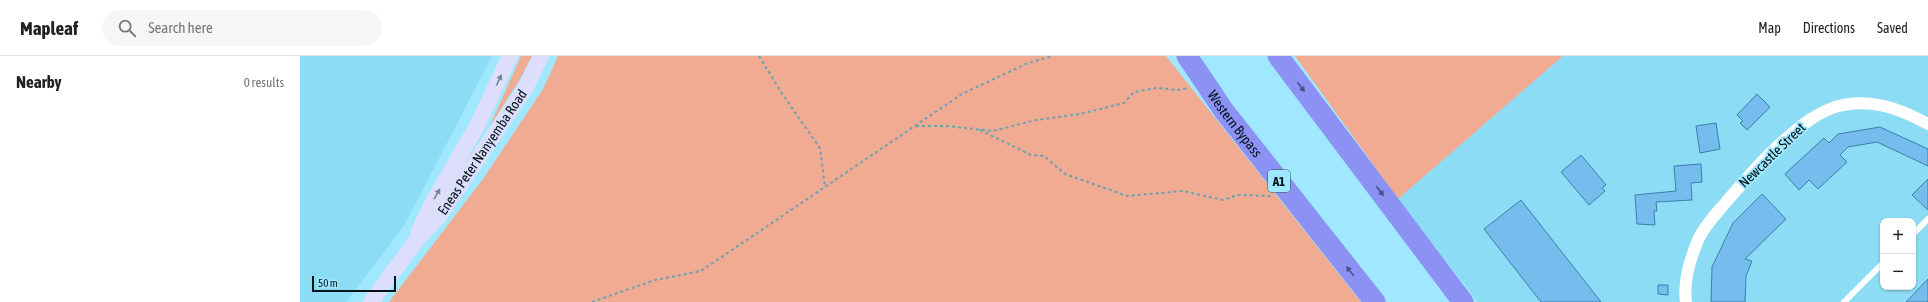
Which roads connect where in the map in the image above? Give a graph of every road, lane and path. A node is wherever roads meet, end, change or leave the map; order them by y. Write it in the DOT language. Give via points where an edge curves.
graph roads {
  1 [pos="510,56"];
  2 [pos="541,56"];
  3 [pos="759,56"];
  4 [pos="1053,56"];
  5 [pos="1180,56"];
  6 [pos="1187,56"];
  7 [pos="1278,56"];
  8 [pos="1203,85"];
  9 [pos="1224,111"];
  10 [pos="1928,124"];
  11 [pos="915,126"];
  12 [pos="980,130"];
  13 [pos="825,187"];
  14 [pos="1290,196"];
  15 [pos="1928,218"];
  16 [pos="1916,231"];
  17 [pos="415,242"];
  18 [pos="1880,267"];
  19 [pos="371,302"];
  20 [pos="592,302"];
  21 [pos="1374,302"];
  22 [pos="1463,302"];
  23 [pos="1686,302"];
  24 [pos="1844,302"];
  17 -- 1 [label="main road, Eneas Peter Nanyemba Road, one-way" via="420,226 478,124"];
  2 -- 17 [label="main road, Eneas Peter Nanyemba Road" via="526,87 439,216"];
  3 -- 13 [label="path" via="820,148"];
  4 -- 11 [label="path" via="1028,63 962,94"];
  5 -- 8 [label="highway"];
  6 -- 9 [label="highway, Western Bypass / A1"];
  7 -- 22 [label="highway, one-way"];
  8 -- 9 [label="highway"];
  8 -- 12 [label="path" via="1178,90 1156,88 1134,92 1124,103 1096,110 1036,120 993,132"];
  9 -- 14 [label="highway, Western Bypass / A1"];
  10 -- 23 [label="street, Newcastle Street" via="1906,112 1874,104 1835,107 1809,120 1748,176 1698,239 1687,271"];
  11 -- 12 [label="path"];
  11 -- 13 [label="path"];
  12 -- 14 [label="path" via="1031,155 1044,156 1065,174 1127,196 1183,191 1223,200 1238,195"];
  13 -- 20 [label="path" via="701,271 655,280"];
  21 -- 14 [label="highway, Western Bypass / A1, one-way"];
  15 -- 16 [label="lane"];
  17 -- 19 [label="main road, Eneas Peter Nanyemba Road"];
  18 -- 24 [label="lane"];
}
